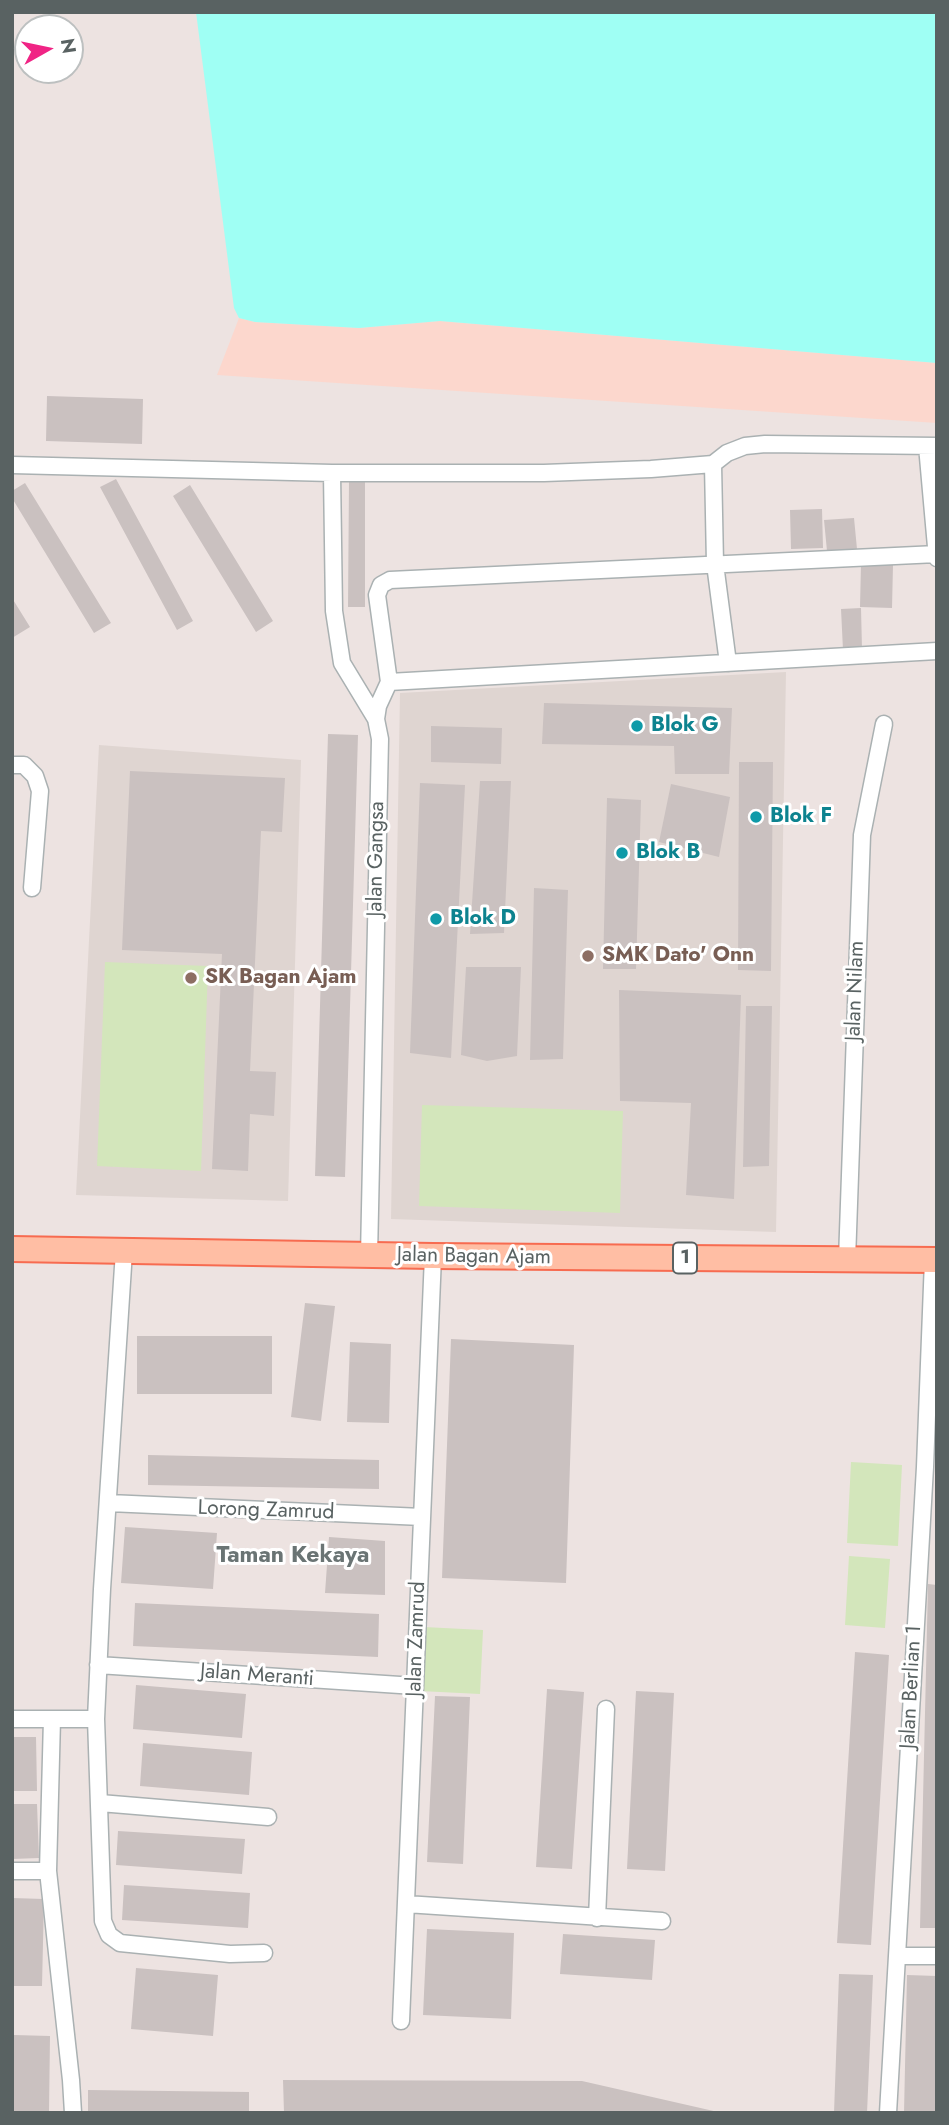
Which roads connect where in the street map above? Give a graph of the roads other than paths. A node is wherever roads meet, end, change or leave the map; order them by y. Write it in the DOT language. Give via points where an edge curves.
graph roads {
  1 [pos="932,446"];
  2 [pos="713,464"];
  3 [pos="12,465"];
  4 [pos="332,473"];
  5 [pos="937,555"];
  6 [pos="715,564"];
  7 [pos="937,651"];
  8 [pos="728,663"];
  9 [pos="389,682"];
  10 [pos="376,719"];
  11 [pos="884,724"];
  12 [pos="12,765"];
  13 [pos="32,888"];
  14 [pos="12,1249"];
  15 [pos="124,1251"];
  16 [pos="369,1255"];
  17 [pos="433,1256"];
  18 [pos="847,1260"];
  19 [pos="935,1260"];
  20 [pos="109,1503"];
  21 [pos="422,1517"];
  22 [pos="99,1665"];
  23 [pos="415,1686"];
  24 [pos="606,1709"];
  25 [pos="52,1719"];
  26 [pos="96,1719"];
  27 [pos="12,1720"];
  28 [pos="100,1803"];
  29 [pos="268,1817"];
  30 [pos="12,1871"];
  31 [pos="48,1871"];
  32 [pos="406,1904"];
  33 [pos="597,1918"];
  34 [pos="662,1921"];
  35 [pos="264,1953"];
  36 [pos="897,1956"];
  37 [pos="937,1956"];
  38 [pos="401,2021"];
  39 [pos="73,2113"];
  40 [pos="888,2113"];
  1 -- 2 [label="street" via="765,443 727,453"];
  1 -- 5 [label="street"];
  2 -- 4 [label="street" via="544,472"];
  2 -- 6 [label="street"];
  3 -- 4 [label="street"];
  4 -- 10 [label="street, Jalan Gangsa" via="334,611 342,663"];
  5 -- 6 [label="street"];
  6 -- 8 [label="street"];
  6 -- 9 [label="street" via="390,580 381,585 377,596"];
  7 -- 8 [label="street"];
  8 -- 9 [label="street"];
  9 -- 10 [label="street"];
  10 -- 16 [label="street, Jalan Gangsa" via="380,738"];
  11 -- 18 [label="street, Jalan Nilam" via="862,835"];
  12 -- 13 [label="street" via="24,765 35,776 40,791"];
  14 -- 15 [label="main road, Jalan Bagan Ajam / 1"];
  15 -- 16 [label="main road, Jalan Bagan Ajam / 1"];
  15 -- 20 [label="street"];
  16 -- 17 [label="main road, Jalan Bagan Ajam / 1"];
  17 -- 18 [label="main road, Jalan Bagan Ajam / 1"];
  17 -- 21 [label="street, Jalan Zamrud"];
  18 -- 19 [label="main road, Jalan Bagan Ajam / 1"];
  19 -- 36 [label="street, Jalan Berlian 1"];
  20 -- 21 [label="street, Lorong Zamrud"];
  20 -- 22 [label="street"];
  21 -- 23 [label="street, Jalan Zamrud"];
  22 -- 23 [label="street, Jalan Meranti"];
  22 -- 26 [label="street"];
  23 -- 32 [label="street, Jalan Zamrud"];
  24 -- 33 [label="street"];
  25 -- 26 [label="street"];
  25 -- 27 [label="street"];
  25 -- 31 [label="street"];
  26 -- 28 [label="street"];
  28 -- 29 [label="street"];
  28 -- 35 [label="street" via="103,1921 109,1935 120,1942 230,1954"];
  30 -- 31 [label="street"];
  31 -- 39 [label="street"];
  32 -- 33 [label="street"];
  32 -- 38 [label="street, Jalan Zamrud"];
  33 -- 34 [label="street"];
  36 -- 37 [label="street"];
  36 -- 40 [label="street, Jalan Berlian 1"];
}
